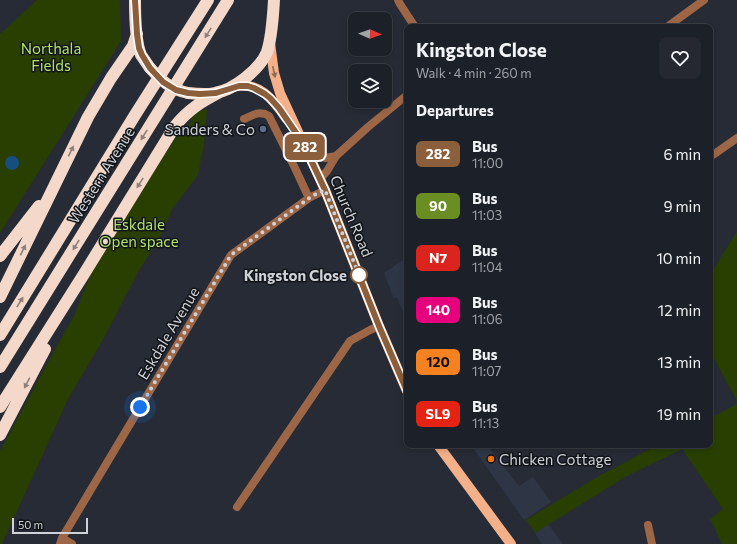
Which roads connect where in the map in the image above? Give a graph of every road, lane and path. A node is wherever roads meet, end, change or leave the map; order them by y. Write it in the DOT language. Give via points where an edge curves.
graph roads {
  1 [pos="135,0"];
  2 [pos="208,0"];
  3 [pos="228,0"];
  4 [pos="398,0"];
  5 [pos="704,0"];
  6 [pos="274,1"];
  7 [pos="413,24"];
  8 [pos="671,24"];
  9 [pos="271,33"];
  10 [pos="137,34"];
  11 [pos="224,90"];
  12 [pos="404,97"];
  13 [pos="244,119"];
  14 [pos="737,138"];
  15 [pos="305,147"];
  16 [pos="713,155"];
  17 [pos="336,156"];
  18 [pos="320,179"];
  19 [pos="54,186"];
  20 [pos="325,190"];
  21 [pos="309,198"];
  22 [pos="0,256"];
  23 [pos="84,274"];
  24 [pos="0,297"];
  25 [pos="379,326"];
  26 [pos="0,335"];
  27 [pos="0,367"];
  28 [pos="404,384"];
  29 [pos="0,407"];
  30 [pos="0,435"];
  31 [pos="440,448"];
  32 [pos="236,507"];
  33 [pos="648,525"];
  34 [pos="61,541"];
  35 [pos="72,544"];
  36 [pos="511,544"];
  37 [pos="652,544"];
  1 -- 10 [label="highway"];
  26 -- 2 [label="highway, Western Avenue, one-way"];
  3 -- 27 [label="highway, Western Avenue, one-way"];
  4 -- 7 [label="street"];
  5 -- 8 [label="street"];
  6 -- 9 [label="highway"];
  9 -- 11 [label="highway" via="262,60 244,79"];
  9 -- 15 [label="main road, one-way" via="274,73"];
  10 -- 11 [label="highway, bridge" via="142,55 163,82 176,90 188,93"];
  19 -- 10 [label="highway, one-way" via="88,117 133,46"];
  11 -- 15 [label="main road" via="244,86 265,94 279,108"];
  11 -- 23 [label="highway, one-way" via="203,100 175,126"];
  12 -- 17 [label="street"];
  13 -- 21 [label="street" via="259,113 269,116"];
  14 -- 16 [label="street"];
  15 -- 17 [label="street" via="325,158"];
  15 -- 18 [label="main road, Church Road"];
  17 -- 18 [label="street"];
  18 -- 20 [label="main road, Church Road"];
  19 -- 22 [label="highway"];
  24 -- 19 [label="highway, one-way"];
  20 -- 21 [label="street, Eskdale Avenue"];
  20 -- 25 [label="main road, Church Road"];
  21 -- 34 [label="street, Eskdale Avenue" via="231,255"];
  23 -- 29 [label="highway"];
  23 -- 30 [label="highway, one-way"];
  25 -- 28 [label="main road, Church Road"];
  25 -- 32 [label="street" via="350,341"];
  31 -- 36 [label="main road"];
  33 -- 37 [label="street"];
  34 -- 35 [label="street"];
}
